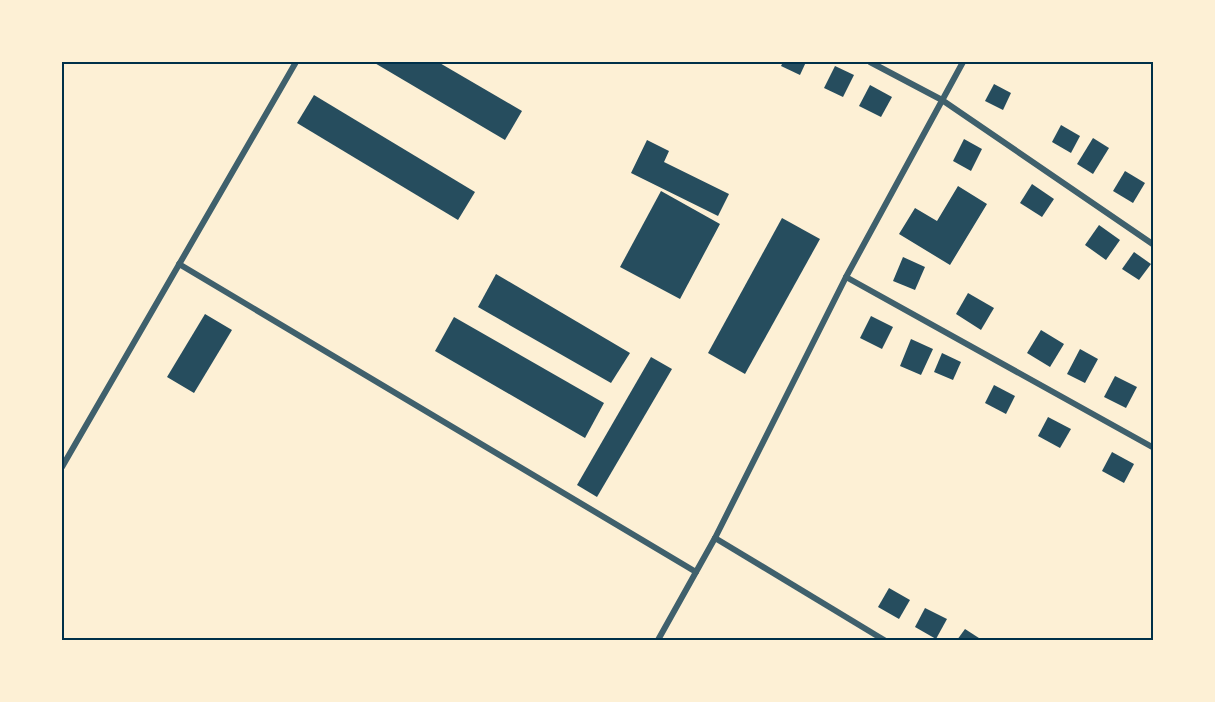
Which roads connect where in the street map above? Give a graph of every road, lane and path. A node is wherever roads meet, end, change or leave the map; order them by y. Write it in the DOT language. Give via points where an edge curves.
graph roads {
  1 [pos="296,62"];
  2 [pos="870,62"];
  3 [pos="963,62"];
  4 [pos="942,100"];
  5 [pos="1154,245"];
  6 [pos="179,264"];
  7 [pos="846,277"];
  8 [pos="1154,448"];
  9 [pos="62,467"];
  10 [pos="715,538"];
  11 [pos="696,572"];
  12 [pos="658,640"];
  13 [pos="884,640"];
  1 -- 6 [label="street"];
  2 -- 4 [label="street"];
  3 -- 4 [label="street"];
  4 -- 5 [label="street"];
  4 -- 7 [label="street"];
  6 -- 9 [label="street"];
  6 -- 11 [label="street"];
  7 -- 8 [label="street"];
  7 -- 10 [label="street"];
  10 -- 11 [label="street"];
  10 -- 13 [label="street"];
  11 -- 12 [label="street"];
}
